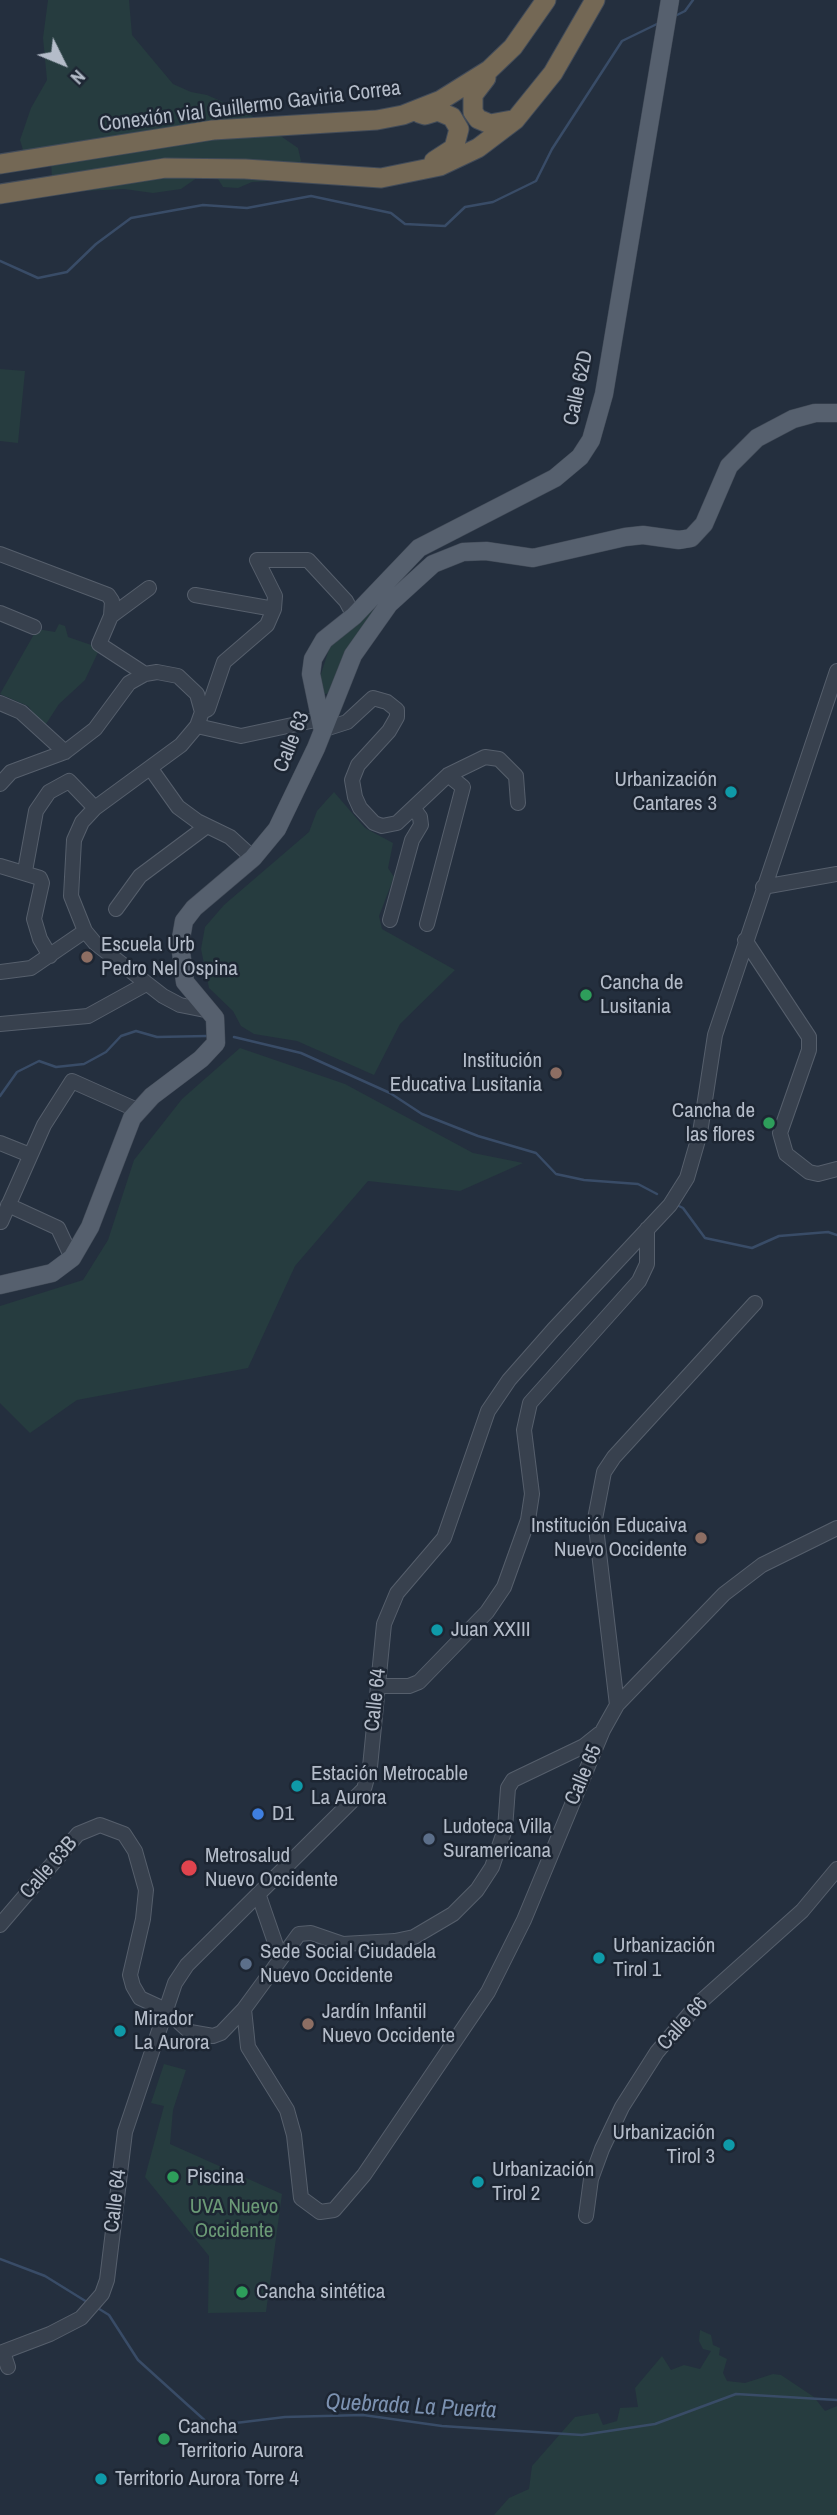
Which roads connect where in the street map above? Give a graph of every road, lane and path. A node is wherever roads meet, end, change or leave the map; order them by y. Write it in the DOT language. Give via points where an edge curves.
graph roads {
  1 [pos="546,0"];
  2 [pos="594,0"];
  3 [pos="670,0"];
  4 [pos="489,70"];
  5 [pos="415,111"];
  6 [pos="516,120"];
  7 [pos="0,164"];
  8 [pos="416,173"];
  9 [pos="0,194"];
  10 [pos="837,413"];
  11 [pos="0,554"];
  12 [pos="149,588"];
  13 [pos="195,595"];
  14 [pos="274,609"];
  15 [pos="0,613"];
  16 [pos="111,616"];
  17 [pos="354,617"];
  18 [pos="34,627"];
  19 [pos="145,674"];
  20 [pos="836,675"];
  21 [pos="0,703"];
  22 [pos="200,719"];
  23 [pos="321,725"];
  24 [pos="65,752"];
  25 [pos="151,769"];
  26 [pos="448,775"];
  27 [pos="0,784"];
  28 [pos="518,803"];
  29 [pos="95,808"];
  30 [pos="414,809"];
  31 [pos="207,826"];
  32 [pos="253,858"];
  33 [pos="2,871"];
  34 [pos="25,871"];
  35 [pos="837,874"];
  36 [pos="763,887"];
  37 [pos="116,909"];
  38 [pos="390,920"];
  39 [pos="427,924"];
  40 [pos="85,931"];
  41 [pos="745,940"];
  42 [pos="50,956"];
  43 [pos="0,972"];
  44 [pos="146,984"];
  45 [pos="209,1011"];
  46 [pos="0,1024"];
  47 [pos="137,1110"];
  48 [pos="0,1143"];
  49 [pos="30,1155"];
  50 [pos="837,1169"];
  51 [pos="8,1205"];
  52 [pos="1,1222"];
  53 [pos="647,1229"];
  54 [pos="72,1258"];
  55 [pos="0,1285"];
  56 [pos="755,1303"];
  57 [pos="837,1528"];
  58 [pos="612,1668"];
  59 [pos="642,1678"];
  60 [pos="378,1686"];
  61 [pos="617,1705"];
  62 [pos="603,1730"];
  63 [pos="837,1869"];
  64 [pos="259,1896"];
  65 [pos="0,1924"];
  66 [pos="280,1957"];
  67 [pos="244,2009"];
  68 [pos="166,2010"];
  69 [pos="221,2033"];
  70 [pos="248,2047"];
  71 [pos="586,2216"];
  72 [pos="2,2352"];
  73 [pos="8,2368"];
  1 -- 4 [label="highway, Conexión vial Guillermo Gaviria Correa" via="513,47"];
  2 -- 6 [label="highway" via="553,73"];
  3 -- 17 [label="main road, Calle 62D" via="604,394 584,453 525,495 419,548"];
  4 -- 5 [label="highway, Conexión vial Guillermo Gaviria Correa"];
  4 -- 6 [label="highway" via="473,95 473,112 490,124"];
  5 -- 7 [label="highway, Conexión vial Guillermo Gaviria Correa" via="377,120 213,130"];
  5 -- 8 [label="highway" via="425,115 438,111 452,117 459,136 454,148"];
  6 -- 8 [label="highway" via="478,148"];
  8 -- 9 [label="highway" via="361,178 165,168"];
  10 -- 23 [label="main road, Calle 63" via="793,419 757,438 729,466 704,524 691,538 634,536 533,558 472,551 433,564 389,604 366,635"];
  11 -- 16 [label="street" via="108,595"];
  12 -- 16 [label="street"];
  13 -- 14 [label="street"];
  14 -- 17 [label="street" via="275,596 257,561 308,560"];
  14 -- 22 [label="street" via="267,625 224,662"];
  15 -- 18 [label="street"];
  16 -- 19 [label="street" via="99,644"];
  17 -- 23 [label="main road, Calle 62D" via="324,640 313,659 311,681"];
  19 -- 22 [label="street" via="178,676 197,694"];
  19 -- 24 [label="street" via="129,682 94,729"];
  20 -- 36 [label="street, Calle 64"];
  21 -- 24 [label="street" via="21,712"];
  22 -- 23 [label="street" via="241,736"];
  22 -- 25 [label="street" via="181,745"];
  23 -- 30 [label="street" via="347,722 373,698 392,704 397,717 358,765 352,788 368,817 382,826 397,824"];
  23 -- 32 [label="main road, Calle 63" via="282,822"];
  24 -- 27 [label="street" via="10,772"];
  25 -- 29 [label="street"];
  25 -- 31 [label="street" via="173,802"];
  26 -- 28 [label="street" via="485,757 499,759 516,776"];
  26 -- 30 [label="street"];
  26 -- 39 [label="street" via="463,787"];
  29 -- 34 [label="street" via="69,781 49,792 36,811"];
  29 -- 40 [label="street" via="82,822 73,852 71,896"];
  30 -- 38 [label="street" via="421,825 412,840"];
  31 -- 32 [label="street" via="230,837"];
  31 -- 37 [label="street" via="140,876"];
  32 -- 45 [label="main road, Calle 63" via="194,908 182,927 185,982"];
  33 -- 34 [label="street"];
  34 -- 42 [label="street" via="43,883 34,919"];
  35 -- 36 [label="street"];
  36 -- 41 [label="street, Calle 64"];
  40 -- 42 [label="street"];
  40 -- 44 [label="street"];
  41 -- 50 [label="street" via="809,1037 810,1049 780,1133 786,1154 809,1172"];
  41 -- 53 [label="street, Calle 64" via="715,1035 701,1133 687,1178"];
  42 -- 43 [label="street" via="31,968"];
  44 -- 45 [label="street" via="180,1005"];
  44 -- 46 [label="street" via="88,1016"];
  45 -- 47 [label="main road, Calle 63" via="217,1024 216,1043"];
  47 -- 49 [label="street" via="72,1081"];
  47 -- 54 [label="main road, Calle 63" via="120,1142 86,1236"];
  48 -- 49 [label="street"];
  49 -- 51 [label="street"];
  51 -- 52 [label="street"];
  51 -- 54 [label="street" via="58,1228"];
  53 -- 60 [label="street, Calle 64" via="509,1380 488,1411 444,1538 406,1580 390,1608"];
  53 -- 60 [label="street" via="647,1264 639,1280 530,1403 524,1430 532,1494 528,1520 504,1587 419,1682"];
  54 -- 55 [label="main road" via="52,1273"];
  56 -- 58 [label="street" via="604,1472 595,1519"];
  57 -- 59 [label="street, Calle 65" via="762,1565 724,1594"];
  58 -- 59 [label="street"];
  58 -- 61 [label="street"];
  59 -- 61 [label="street, Calle 65"];
  60 -- 64 [label="street, Calle 64" via="364,1789"];
  61 -- 62 [label="street, Calle 65"];
  62 -- 66 [label="street" via="584,1746 513,1780 508,1788 502,1841 492,1867 453,1914 414,1937 395,1941 343,1944 311,1933 299,1934"];
  62 -- 70 [label="street, Calle 65" via="524,1920 488,1992 346,2200 334,2210 320,2212 301,2198 287,2110"];
  63 -- 71 [label="street, Calle 66" via="802,1911 698,2004 657,2052 602,2149 591,2179"];
  64 -- 66 [label="street"];
  64 -- 68 [label="street, Calle 64" via="187,1965"];
  65 -- 68 [label="street, Calle 63B" via="78,1834 107,1826 124,1834 135,1851 146,1890 130,1975 140,1998"];
  66 -- 67 [label="street"];
  67 -- 69 [label="street"];
  67 -- 70 [label="street"];
  68 -- 69 [label="street" via="197,2036"];
  68 -- 72 [label="street, Calle 64" via="125,2132 102,2294 81,2318"];
  69 -- 70 [label="street"];
  72 -- 73 [label="street"];
}
